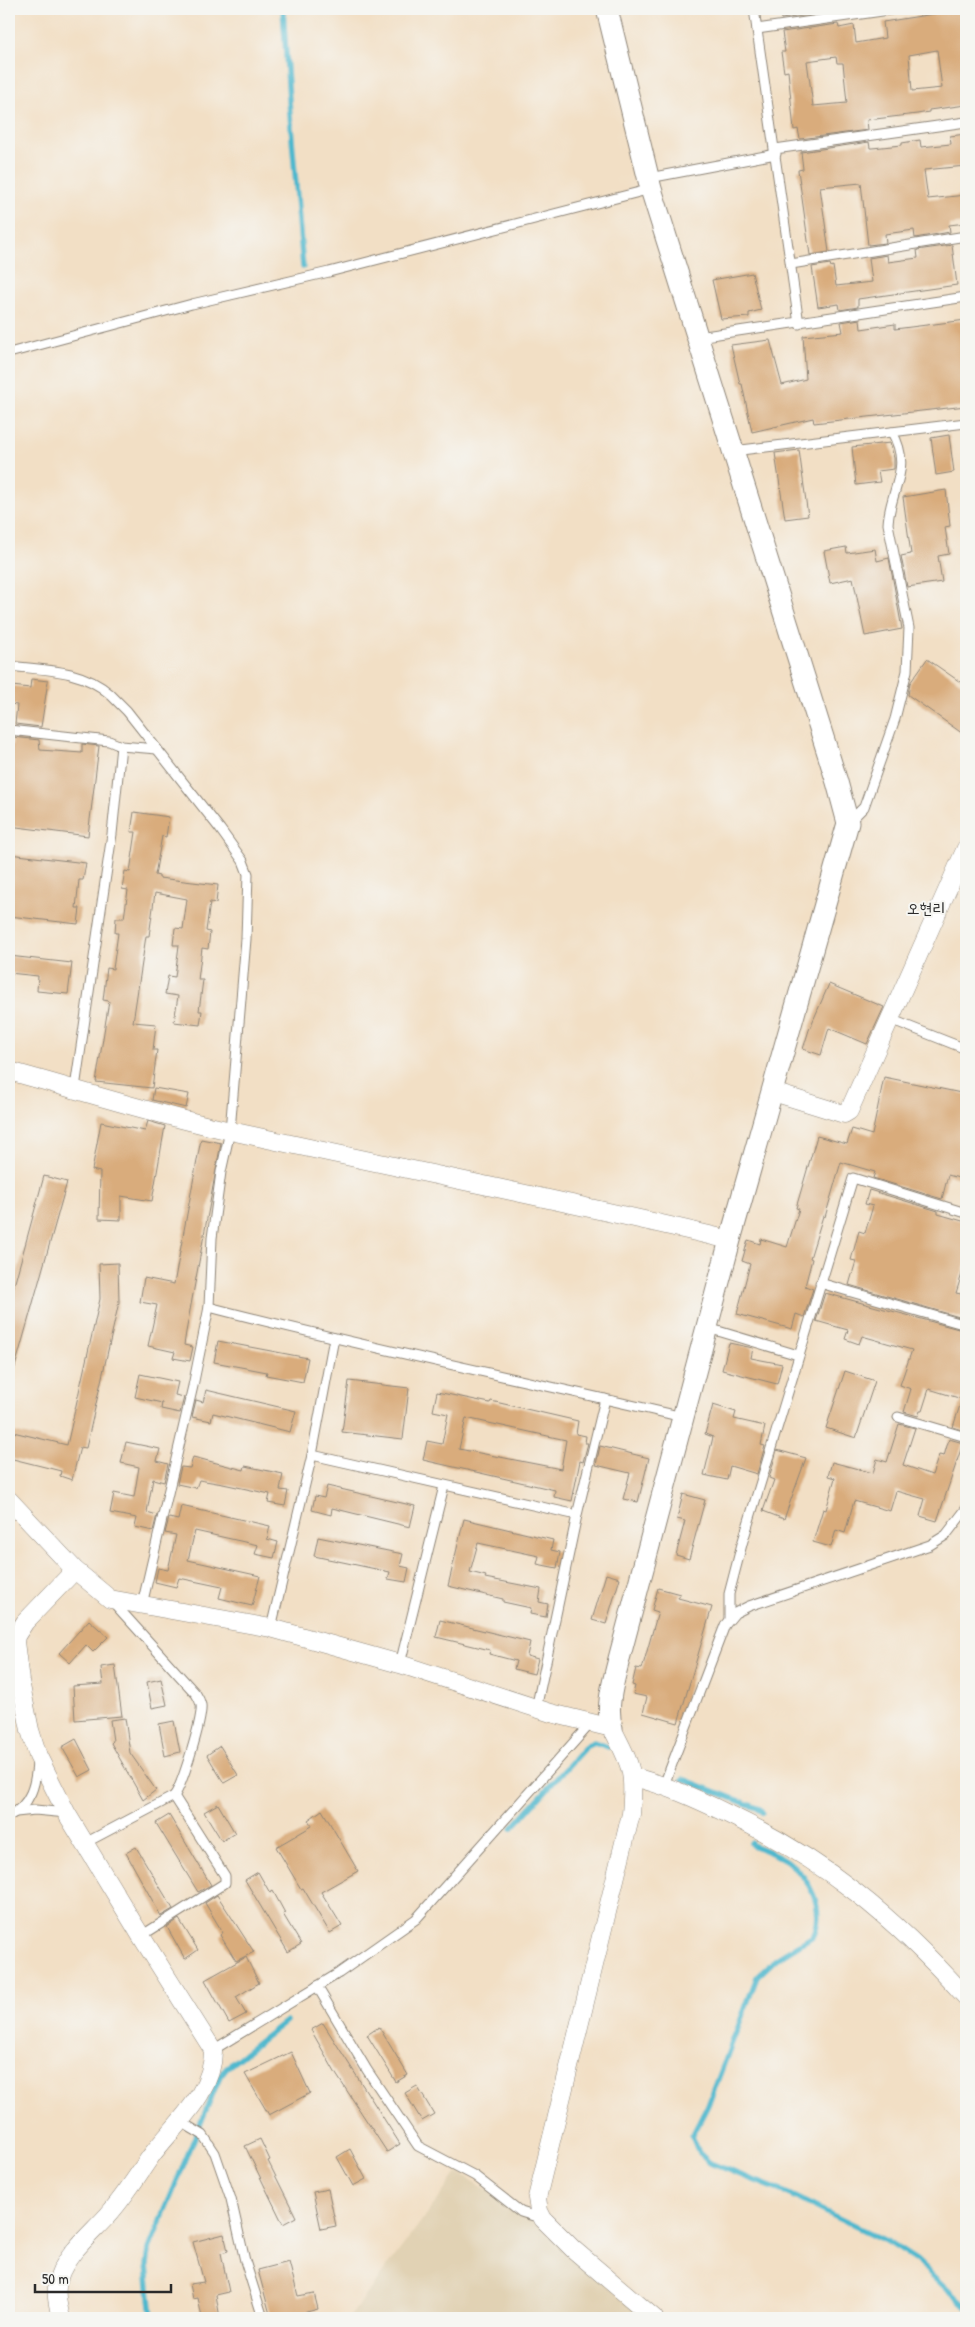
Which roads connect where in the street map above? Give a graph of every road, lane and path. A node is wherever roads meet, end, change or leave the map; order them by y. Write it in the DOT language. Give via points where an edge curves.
graph roads {
  1 [pos="607,9"];
  2 [pos="754,9"];
  3 [pos="896,9"];
  4 [pos="757,29"];
  5 [pos="966,122"];
  6 [pos="775,152"];
  7 [pos="650,183"];
  8 [pos="966,236"];
  9 [pos="791,264"];
  10 [pos="966,297"];
  11 [pos="799,324"];
  12 [pos="698,338"];
  13 [pos="9,353"];
  14 [pos="966,423"];
  15 [pos="892,432"];
  16 [pos="733,452"];
  17 [pos="9,666"];
  18 [pos="9,730"];
  19 [pos="121,746"];
  20 [pos="158,750"];
  21 [pos="848,823"];
  22 [pos="966,848"];
  23 [pos="890,1019"];
  24 [pos="966,1050"];
  25 [pos="9,1070"];
  26 [pos="75,1088"];
  27 [pos="773,1092"];
  28 [pos="230,1131"];
  29 [pos="966,1213"];
  30 [pos="730,1240"];
  31 [pos="820,1283"];
  32 [pos="209,1307"];
  33 [pos="966,1325"];
  34 [pos="708,1328"];
  35 [pos="334,1338"];
  36 [pos="798,1355"];
  37 [pos="605,1399"];
  38 [pos="684,1417"];
  39 [pos="898,1417"];
  40 [pos="966,1437"];
  41 [pos="312,1455"];
  42 [pos="444,1486"];
  43 [pos="9,1500"];
  44 [pos="966,1508"];
  45 [pos="577,1515"];
  46 [pos="75,1570"];
  47 [pos="110,1599"];
  48 [pos="139,1604"];
  49 [pos="729,1618"];
  50 [pos="130,1620"];
  51 [pos="271,1628"];
  52 [pos="400,1664"];
  53 [pos="536,1708"];
  54 [pos="602,1725"];
  55 [pos="38,1756"];
  56 [pos="633,1777"];
  57 [pos="664,1785"];
  58 [pos="174,1796"];
  59 [pos="12,1814"];
  60 [pos="67,1814"];
  61 [pos="85,1843"];
  62 [pos="141,1936"];
  63 [pos="317,1986"];
  64 [pos="966,1997"];
  65 [pos="213,2050"];
  66 [pos="187,2125"];
  67 [pos="543,2219"];
  68 [pos="61,2318"];
  69 [pos="263,2318"];
  70 [pos="654,2318"];
  1 -- 7 [label="street"];
  2 -- 4 [label="lane"];
  3 -- 4 [label="lane"];
  4 -- 6 [label="lane"];
  5 -- 6 [label="lane"];
  6 -- 7 [label="lane"];
  6 -- 9 [label="lane"];
  7 -- 12 [label="street"];
  7 -- 13 [label="lane" via="329,272 192,304"];
  8 -- 9 [label="lane"];
  9 -- 11 [label="lane"];
  10 -- 11 [label="lane"];
  11 -- 12 [label="lane"];
  12 -- 16 [label="street"];
  14 -- 15 [label="lane"];
  15 -- 16 [label="lane"];
  15 -- 21 [label="lane" via="900,448 902,465 888,524 909,628 908,664 894,719 864,807"];
  16 -- 21 [label="street"];
  17 -- 20 [label="lane" via="70,673 91,680 119,703"];
  18 -- 19 [label="lane" via="109,741"];
  19 -- 20 [label="lane"];
  19 -- 26 [label="lane" via="112,834"];
  20 -- 28 [label="lane" via="235,850 248,874 246,939"];
  21 -- 27 [label="street"];
  22 -- 23 [label="street"];
  23 -- 24 [label="lane"];
  23 -- 27 [label="street" via="847,1113"];
  25 -- 26 [label="street"];
  26 -- 28 [label="street" via="136,1108"];
  27 -- 30 [label="street"];
  28 -- 30 [label="street" via="609,1211"];
  28 -- 32 [label="lane" via="212,1238"];
  29 -- 31 [label="lane" via="853,1178"];
  30 -- 34 [label="street"];
  31 -- 33 [label="lane"];
  31 -- 36 [label="lane"];
  32 -- 35 [label="lane"];
  32 -- 48 [label="lane" via="193,1386"];
  34 -- 36 [label="lane"];
  34 -- 38 [label="street"];
  35 -- 37 [label="lane"];
  35 -- 41 [label="lane"];
  36 -- 49 [label="lane" via="740,1552 729,1594"];
  37 -- 38 [label="lane"];
  37 -- 45 [label="lane"];
  38 -- 54 [label="street" via="612,1686 609,1719"];
  39 -- 40 [label="lane"];
  41 -- 42 [label="lane"];
  41 -- 51 [label="lane"];
  42 -- 45 [label="lane"];
  42 -- 52 [label="lane"];
  43 -- 46 [label="street"];
  44 -- 49 [label="lane" via="946,1535 930,1545 749,1606"];
  45 -- 53 [label="lane"];
  46 -- 47 [label="street"];
  46 -- 55 [label="street" via="25,1622 16,1636 20,1681"];
  47 -- 48 [label="street"];
  47 -- 50 [label="lane"];
  48 -- 50 [label="lane" via="130,1613"];
  48 -- 51 [label="street"];
  49 -- 57 [label="lane"];
  50 -- 58 [label="lane" via="191,1687 201,1705 194,1739"];
  51 -- 52 [label="street"];
  52 -- 53 [label="street"];
  53 -- 54 [label="street"];
  54 -- 56 [label="street" via="628,1758"];
  54 -- 63 [label="lane" via="426,1909 382,1944"];
  55 -- 59 [label="lane" via="31,1795"];
  55 -- 60 [label="street"];
  56 -- 57 [label="street"];
  56 -- 67 [label="street" via="629,1822 537,2198"];
  57 -- 64 [label="street" via="740,1820 816,1861 890,1919"];
  58 -- 61 [label="lane"];
  58 -- 62 [label="lane" via="225,1876 224,1883"];
  59 -- 60 [label="lane" via="35,1810"];
  60 -- 61 [label="street"];
  61 -- 62 [label="street"];
  62 -- 65 [label="street"];
  63 -- 65 [label="lane"];
  63 -- 67 [label="lane" via="362,2062 418,2146 475,2176 522,2212"];
  65 -- 66 [label="street" via="212,2064"];
  66 -- 68 [label="street" via="152,2156 121,2200 61,2271 56,2287"];
  66 -- 69 [label="lane" via="203,2135 215,2153 230,2194 245,2261"];
  67 -- 70 [label="street"];
}
